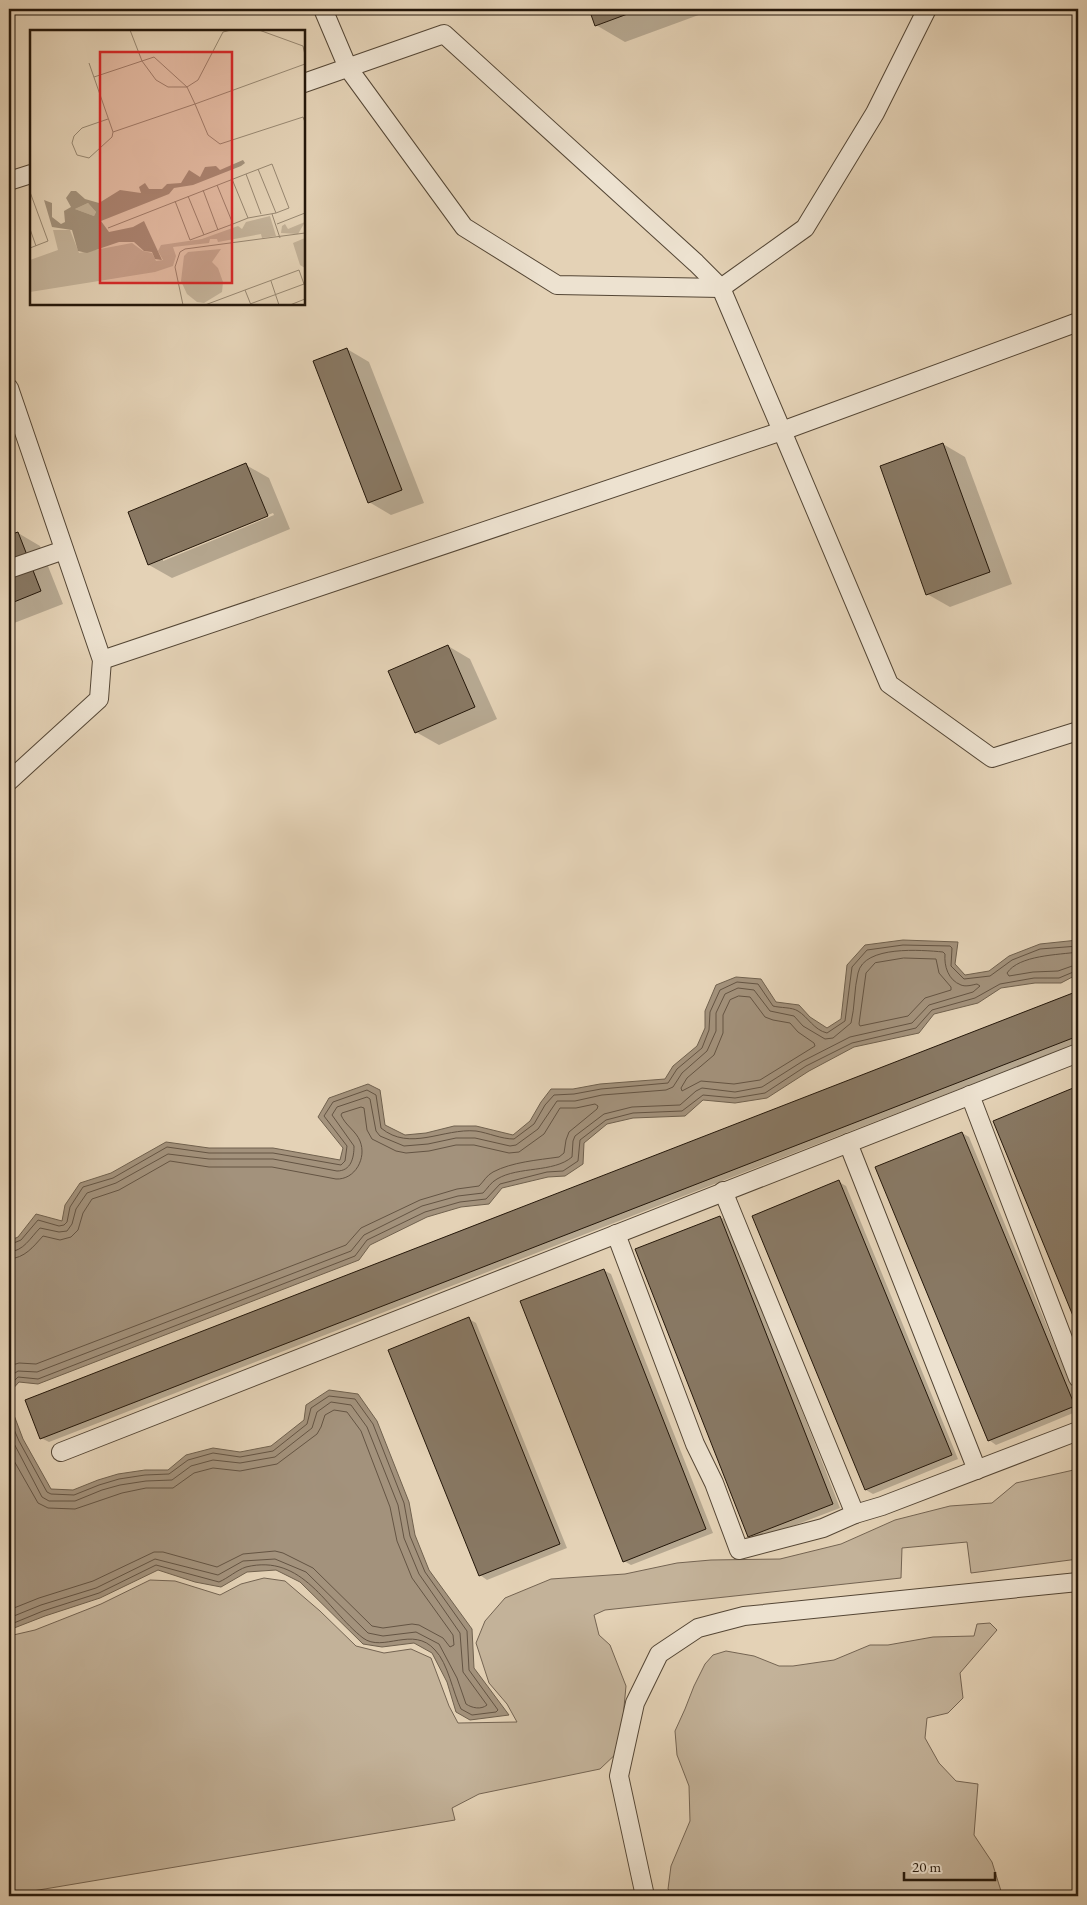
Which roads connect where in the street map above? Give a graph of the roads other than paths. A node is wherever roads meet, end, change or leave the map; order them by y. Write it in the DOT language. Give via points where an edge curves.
graph roads {
  1 [pos="323,9"];
  2 [pos="927,9"];
  3 [pos="348,68"];
  4 [pos="305,83"];
  5 [pos="30,174"];
  6 [pos="9,181"];
  7 [pos="721,288"];
  8 [pos="1078,322"];
  9 [pos="9,388"];
  10 [pos="782,431"];
  11 [pos="64,550"];
  12 [pos="9,569"];
  13 [pos="102,660"];
  14 [pos="1078,731"];
  15 [pos="9,781"];
  16 [pos="1078,1053"];
  17 [pos="970,1095"];
  18 [pos="848,1143"];
  19 [pos="723,1192"];
  20 [pos="616,1234"];
  21 [pos="1078,1378"];
  22 [pos="1078,1431"];
  23 [pos="61,1452"];
  24 [pos="977,1470"];
  25 [pos="855,1514"];
  26 [pos="1078,1582"];
  27 [pos="645,1896"];
  1 -- 3 [label="lane"];
  2 -- 7 [label="lane" via="875,113 805,228"];
  3 -- 4 [label="lane"];
  3 -- 7 [label="lane" via="464,227 557,285"];
  3 -- 7 [label="lane" via="444,34"];
  5 -- 6 [label="lane"];
  7 -- 10 [label="lane"];
  8 -- 10 [label="lane"];
  9 -- 11 [label="lane"];
  10 -- 13 [label="lane"];
  10 -- 14 [label="lane" via="889,684 992,758"];
  11 -- 12 [label="lane"];
  11 -- 13 [label="lane"];
  13 -- 15 [label="lane" via="98,699"];
  16 -- 17 [label="lane"];
  17 -- 18 [label="lane"];
  17 -- 21 [label="lane"];
  18 -- 19 [label="lane"];
  18 -- 24 [label="lane"];
  19 -- 20 [label="lane"];
  19 -- 25 [label="lane"];
  20 -- 23 [label="lane"];
  20 -- 25 [label="lane" via="695,1444 714,1483 739,1550 823,1528"];
  22 -- 24 [label="lane"];
  24 -- 25 [label="lane"];
  26 -- 27 [label="lane" via="744,1616 698,1628 659,1654 635,1703 619,1776"];
}
